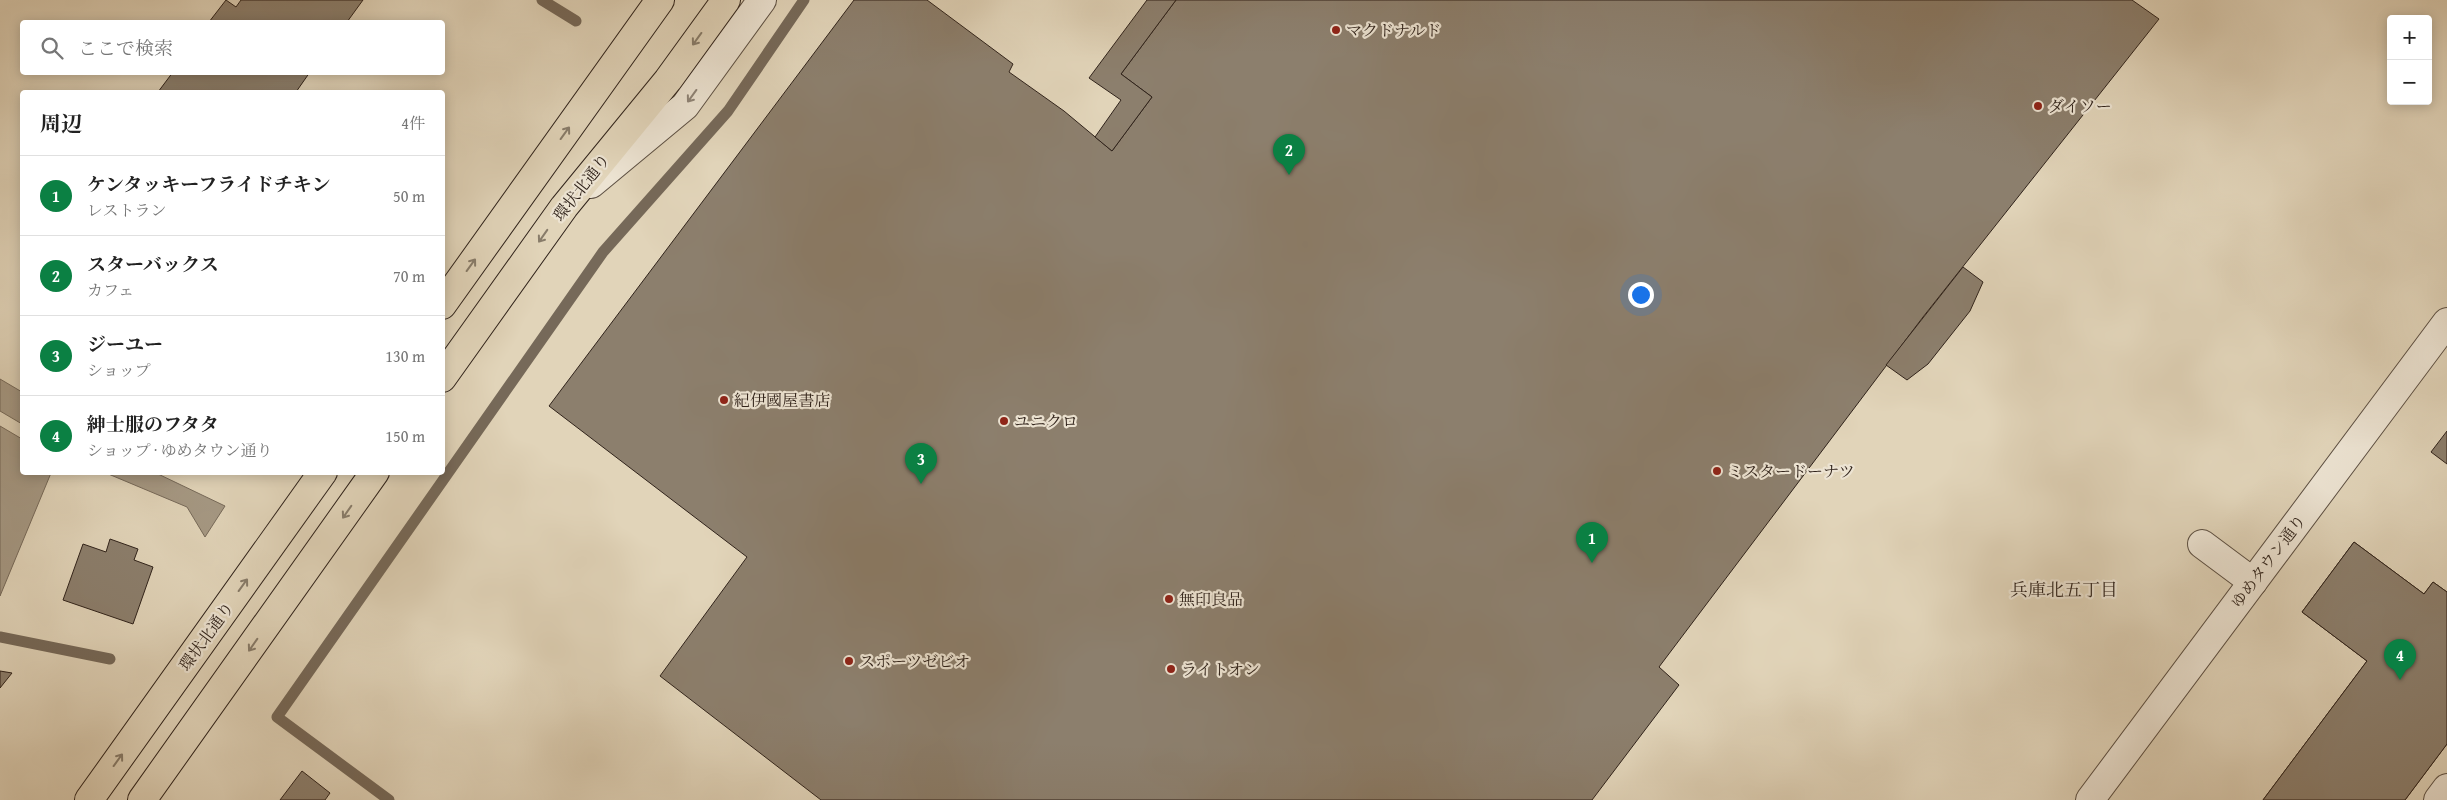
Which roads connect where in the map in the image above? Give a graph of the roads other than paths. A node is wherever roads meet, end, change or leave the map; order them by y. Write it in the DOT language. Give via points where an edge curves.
graph roads {
  1 [pos="660,0"];
  2 [pos="726,0"];
  3 [pos="762,0"];
  4 [pos="564,207"];
  5 [pos="445,301"];
  6 [pos="2445,330"];
  7 [pos="445,374"];
  8 [pos="321,475"];
  9 [pos="373,475"];
  10 [pos="2202,544"];
  11 [pos="2253,582"];
  12 [pos="2447,788"];
  13 [pos="90,800"];
  14 [pos="142,800"];
  15 [pos="2090,800"];
  16 [pos="2438,800"];
  5 -- 1 [label="highway, one-way"];
  2 -- 4 [label="highway, 環状北通り, one-way" via="668,80"];
  3 -- 4 [label="street, one-way" via="685,106"];
  4 -- 7 [label="highway, 環状北通り, one-way"];
  6 -- 11 [label="street, ゆめタウン通り"];
  13 -- 8 [label="highway, 環状北通り, one-way"];
  9 -- 14 [label="highway, one-way"];
  10 -- 11 [label="street"];
  11 -- 15 [label="street, ゆめタウン通り"];
  12 -- 16 [label="street"];
}
